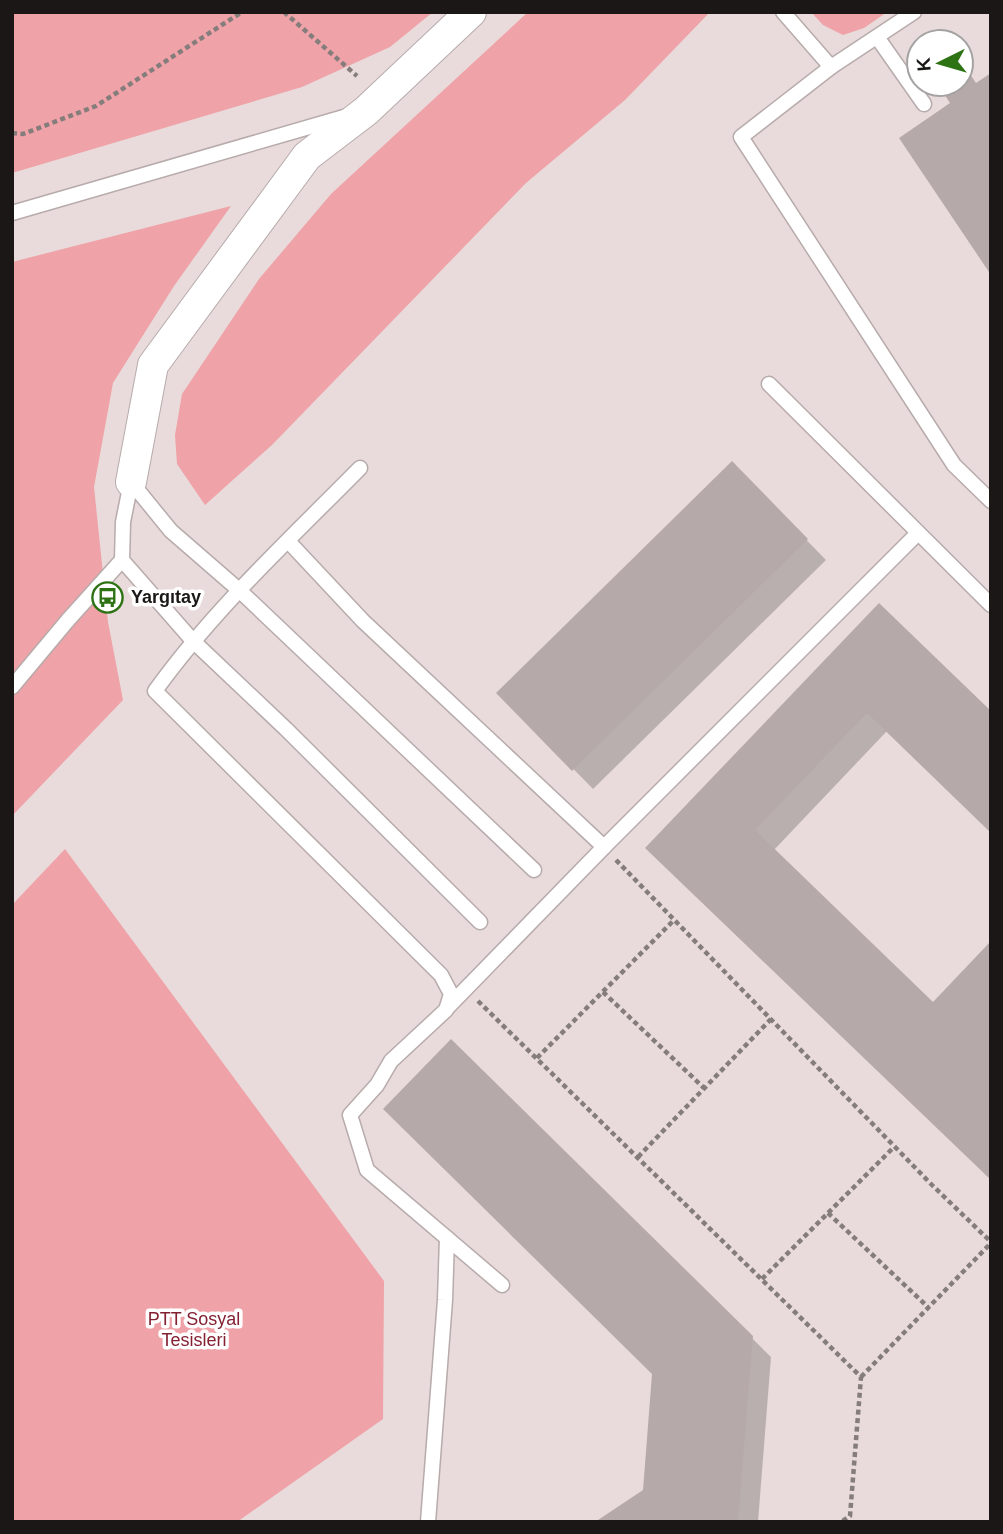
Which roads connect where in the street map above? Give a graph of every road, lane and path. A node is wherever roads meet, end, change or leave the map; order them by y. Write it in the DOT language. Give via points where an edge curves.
graph roads {
  1 [pos="242,12"];
  2 [pos="285,12"];
  3 [pos="471,12"];
  4 [pos="783,12"];
  5 [pos="914,12"];
  6 [pos="877,37"];
  7 [pos="831,67"];
  8 [pos="357,76"];
  9 [pos="924,104"];
  10 [pos="366,111"];
  11 [pos="12,133"];
  12 [pos="12,213"];
  13 [pos="769,384"];
  14 [pos="360,468"];
  15 [pos="131,482"];
  16 [pos="991,501"];
  17 [pos="918,533"];
  18 [pos="288,541"];
  19 [pos="122,560"];
  20 [pos="239,590"];
  21 [pos="991,605"];
  22 [pos="192,641"];
  23 [pos="12,687"];
  24 [pos="604,847"];
  25 [pos="534,870"];
  26 [pos="674,920"];
  27 [pos="480,922"];
  28 [pos="465,989"];
  29 [pos="603,992"];
  30 [pos="446,1010"];
  31 [pos="771,1019"];
  32 [pos="537,1058"];
  33 [pos="704,1088"];
  34 [pos="894,1147"];
  35 [pos="638,1157"];
  36 [pos="828,1213"];
  37 [pos="447,1238"];
  38 [pos="991,1243"];
  39 [pos="762,1279"];
  40 [pos="502,1285"];
  41 [pos="928,1307"];
  42 [pos="861,1377"];
  43 [pos="850,1516"];
  44 [pos="428,1522"];
  45 [pos="841,1522"];
  46 [pos="854,1522"];
  1 -- 11 [label="path" via="96,106 23,134"];
  2 -- 8 [label="path"];
  3 -- 10 [label="street"];
  4 -- 7 [label="lane"];
  5 -- 6 [label="lane"];
  6 -- 7 [label="lane"];
  6 -- 9 [label="lane"];
  7 -- 16 [label="lane" via="741,137 954,465"];
  10 -- 12 [label="lane"];
  10 -- 15 [label="street" via="307,156 153,365"];
  13 -- 17 [label="lane"];
  14 -- 18 [label="lane"];
  15 -- 19 [label="lane"];
  15 -- 20 [label="lane" via="171,531"];
  17 -- 21 [label="lane"];
  17 -- 24 [label="lane"];
  18 -- 20 [label="lane"];
  18 -- 24 [label="lane" via="363,621"];
  19 -- 22 [label="lane"];
  19 -- 23 [label="lane"];
  20 -- 22 [label="lane"];
  20 -- 25 [label="lane"];
  22 -- 27 [label="lane"];
  22 -- 30 [label="lane" via="155,691 441,975 451,994"];
  24 -- 26 [label="path"];
  24 -- 28 [label="lane"];
  26 -- 29 [label="path"];
  26 -- 31 [label="path"];
  28 -- 30 [label="lane"];
  28 -- 32 [label="path"];
  29 -- 32 [label="path"];
  29 -- 33 [label="path"];
  30 -- 37 [label="lane" via="391,1061 350,1115 367,1170"];
  31 -- 33 [label="path"];
  31 -- 34 [label="path"];
  32 -- 35 [label="path"];
  33 -- 35 [label="path"];
  34 -- 36 [label="path"];
  34 -- 38 [label="path"];
  35 -- 39 [label="path"];
  36 -- 39 [label="path"];
  36 -- 41 [label="path"];
  37 -- 40 [label="lane"];
  37 -- 44 [label="lane"];
  38 -- 41 [label="path"];
  39 -- 42 [label="path"];
  41 -- 42 [label="path"];
  42 -- 43 [label="path"];
  43 -- 45 [label="path"];
  43 -- 46 [label="path"];
}
